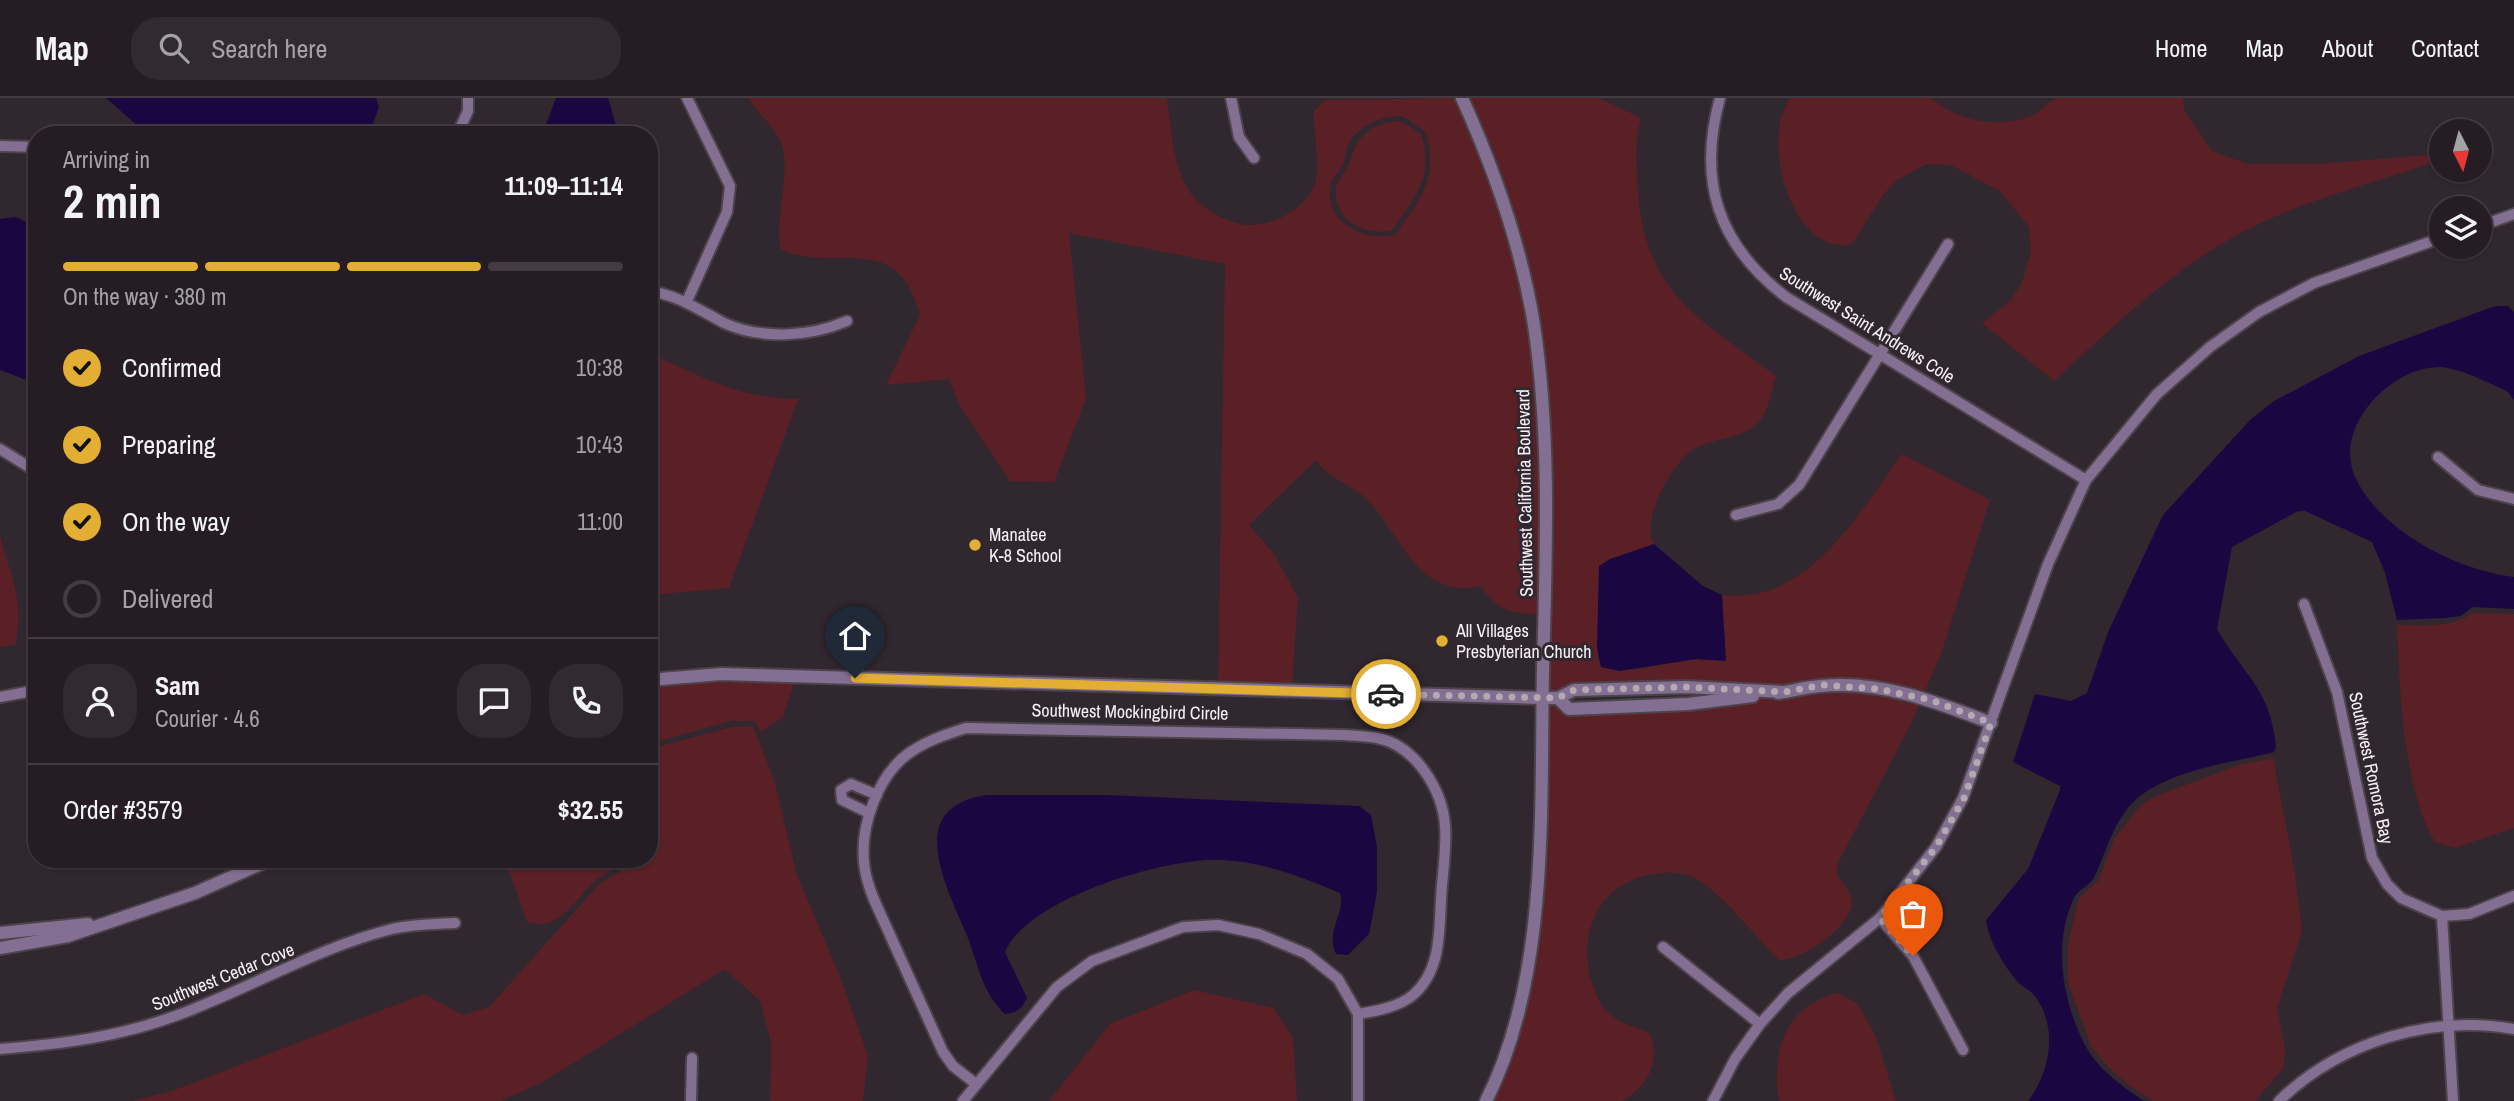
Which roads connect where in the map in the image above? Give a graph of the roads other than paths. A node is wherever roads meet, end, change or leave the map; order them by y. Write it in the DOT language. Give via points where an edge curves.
graph roads {
  1 [pos="468,98"];
  2 [pos="687,98"];
  3 [pos="1231,98"];
  4 [pos="1462,98"];
  5 [pos="1720,98"];
  6 [pos="461,126"];
  7 [pos="0,146"];
  8 [pos="28,147"];
  9 [pos="1254,158"];
  10 [pos="2514,214"];
  11 [pos="2492,222"];
  12 [pos="2429,242"];
  13 [pos="1948,244"];
  14 [pos="658,293"];
  15 [pos="687,301"];
  16 [pos="847,321"];
  17 [pos="1878,353"];
  18 [pos="0,449"];
  19 [pos="2438,457"];
  20 [pos="28,466"];
  21 [pos="2086,480"];
  22 [pos="2514,499"];
  23 [pos="1736,515"];
  24 [pos="2304,604"];
  25 [pos="658,679"];
  26 [pos="1671,688"];
  27 [pos="28,692"];
  28 [pos="1784,692"];
  29 [pos="0,697"];
  30 [pos="1543,698"];
  31 [pos="1558,698"];
  32 [pos="1673,705"];
  33 [pos="1991,723"];
  34 [pos="877,795"];
  35 [pos="869,813"];
  36 [pos="252,868"];
  37 [pos="2514,896"];
  38 [pos="2442,916"];
  39 [pos="1880,918"];
  40 [pos="106,922"];
  41 [pos="456,923"];
  42 [pos="0,933"];
  43 [pos="1663,947"];
  44 [pos="0,948"];
  45 [pos="1358,1014"];
  46 [pos="1760,1024"];
  47 [pos="2447,1024"];
  48 [pos="2514,1029"];
  49 [pos="0,1049"];
  50 [pos="1963,1050"];
  51 [pos="692,1058"];
  52 [pos="976,1084"];
  53 [pos="691,1101"];
  54 [pos="963,1101"];
  55 [pos="1358,1101"];
  56 [pos="1486,1101"];
  57 [pos="1713,1101"];
  58 [pos="2279,1101"];
  59 [pos="2453,1101"];
  1 -- 6 [label="street"];
  2 -- 15 [label="street" via="730,186 727,212"];
  3 -- 9 [label="street" via="1239,137"];
  4 -- 30 [label="street, Southwest California Boulevard" via="1499,183 1534,323 1546,456"];
  5 -- 17 [label="street, Southwest Saint Andrews Cole" via="1710,163 1716,203 1734,244 1760,278 1777,291"];
  7 -- 8 [label="street"];
  10 -- 11 [label="street"];
  12 -- 21 [label="street" via="2314,283 2259,312 2157,394"];
  13 -- 17 [label="street"];
  14 -- 15 [label="street"];
  15 -- 16 [label="street" via="725,323 758,332 821,332"];
  17 -- 21 [label="street, Southwest Saint Andrews Cole"];
  17 -- 23 [label="street" via="1792,493 1769,508"];
  18 -- 20 [label="street"];
  19 -- 22 [label="street" via="2477,490"];
  21 -- 33 [label="street" via="2048,564"];
  24 -- 38 [label="street, Southwest Romora Bay" via="2337,692 2372,858 2401,898"];
  25 -- 30 [label="street" via="721,674"];
  26 -- 28 [label="street"];
  26 -- 31 [label="street" via="1574,690"];
  26 -- 32 [label="street"];
  27 -- 29 [label="street"];
  28 -- 32 [label="street"];
  28 -- 33 [label="street" via="1823,685 1878,689 1931,700"];
  30 -- 31 [label="street"];
  30 -- 56 [label="street, Southwest California Boulevard" via="1536,907 1527,974 1510,1044"];
  31 -- 32 [label="street" via="1569,709"];
  33 -- 39 [label="street" via="1964,798 1936,847"];
  34 -- 35 [label="street, Southwest Mockingbird Circle"];
  34 -- 35 [label="street" via="851,784 841,790 842,800"];
  34 -- 45 [label="street, Southwest Mockingbird Circle" via="909,753 966,728 1379,738 1425,771 1440,797 1445,826 1438,950 1429,976 1412,996 1383,1010"];
  35 -- 52 [label="street, Southwest Mockingbird Circle" via="865,870 874,899 943,1052"];
  36 -- 40 [label="street" via="195,894"];
  37 -- 38 [label="street" via="2469,914"];
  38 -- 47 [label="street"];
  39 -- 46 [label="street" via="1788,993"];
  39 -- 50 [label="street" via="1913,956"];
  40 -- 42 [label="street"];
  40 -- 44 [label="street" via="68,936"];
  41 -- 49 [label="street, Southwest Cedar Cove" via="415,925 365,937 132,1031 86,1042"];
  43 -- 46 [label="street"];
  45 -- 52 [label="street" via="1338,979 1307,954 1259,934 1228,927 1183,926 1092,961 1057,987"];
  45 -- 55 [label="street"];
  46 -- 57 [label="street"];
  47 -- 48 [label="street"];
  47 -- 58 [label="street" via="2373,1041 2327,1064"];
  47 -- 59 [label="street"];
  51 -- 53 [label="street"];
  52 -- 54 [label="street"];
}
